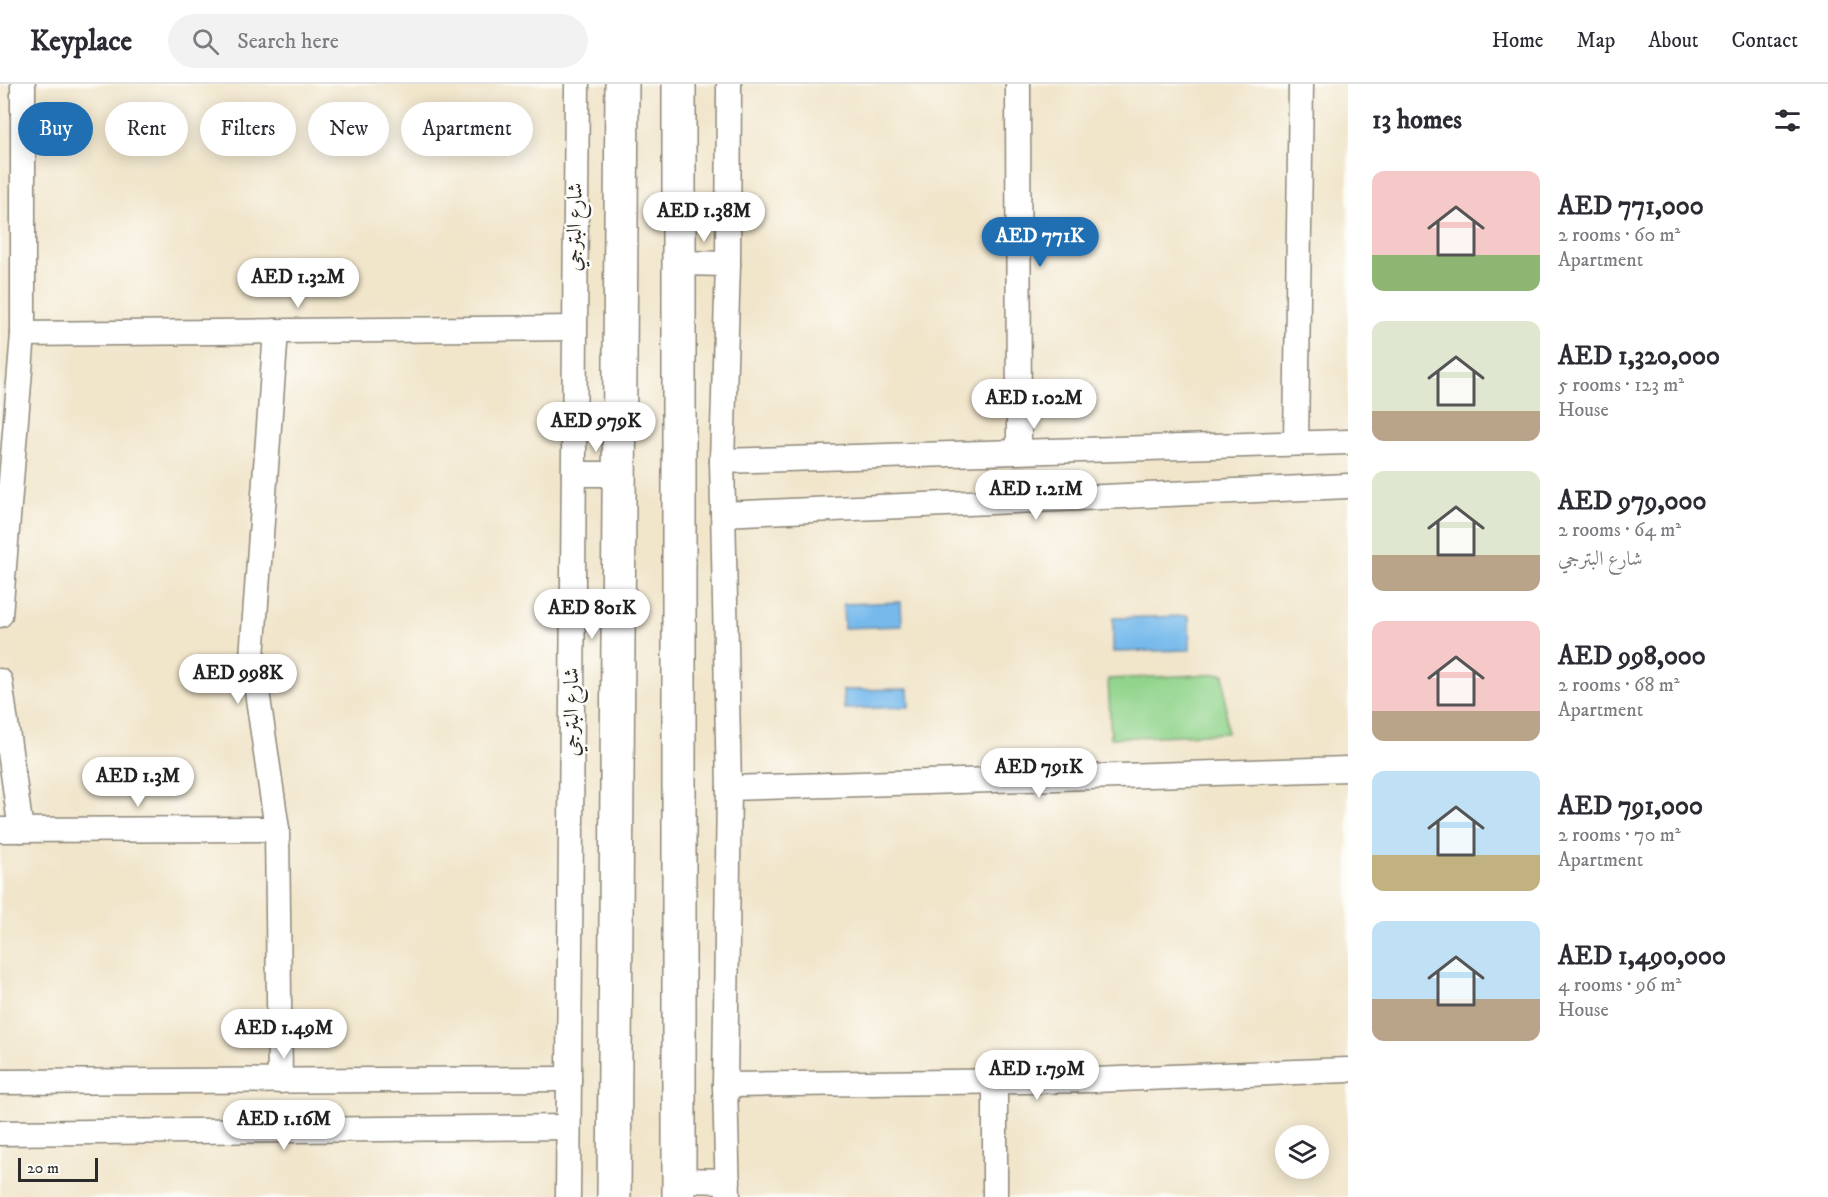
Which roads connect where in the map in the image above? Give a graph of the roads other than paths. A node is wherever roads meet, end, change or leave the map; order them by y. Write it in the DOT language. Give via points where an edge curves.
graph roads {
  1 [pos="22,84"];
  2 [pos="37,84"];
  3 [pos="577,84"];
  4 [pos="622,84"];
  5 [pos="679,84"];
  6 [pos="729,84"];
  7 [pos="1018,84"];
  8 [pos="1301,84"];
  9 [pos="0,85"];
  10 [pos="679,262"];
  11 [pos="728,264"];
  12 [pos="574,328"];
  13 [pos="276,331"];
  14 [pos="22,334"];
  15 [pos="1348,442"];
  16 [pos="1296,443"];
  17 [pos="1019,452"];
  18 [pos="722,461"];
  19 [pos="574,474"];
  20 [pos="619,474"];
  21 [pos="1348,486"];
  22 [pos="723,514"];
  23 [pos="0,615"];
  24 [pos="0,681"];
  25 [pos="1348,769"];
  26 [pos="729,788"];
  27 [pos="277,829"];
  28 [pos="11,830"];
  29 [pos="1348,1070"];
  30 [pos="569,1079"];
  31 [pos="995,1080"];
  32 [pos="280,1081"];
  33 [pos="0,1082"];
  34 [pos="725,1086"];
  35 [pos="568,1127"];
  36 [pos="0,1133"];
  37 [pos="679,1189"];
  38 [pos="728,1189"];
  39 [pos="568,1197"];
  40 [pos="614,1197"];
  41 [pos="995,1197"];
  1 -- 2 [label="street"];
  1 -- 9 [label="street"];
  1 -- 14 [label="street"];
  3 -- 12 [label="street, شارع البترجي"];
  4 -- 20 [label="main road"];
  5 -- 10 [label="main road"];
  6 -- 11 [label="street"];
  7 -- 17 [label="street"];
  8 -- 16 [label="street"];
  10 -- 11 [label="street"];
  10 -- 37 [label="main road"];
  11 -- 18 [label="street"];
  12 -- 13 [label="street"];
  12 -- 19 [label="street, شارع البترجي"];
  13 -- 14 [label="street"];
  13 -- 27 [label="street" via="252,657"];
  14 -- 23 [label="street"];
  15 -- 16 [label="street"];
  16 -- 17 [label="street"];
  17 -- 18 [label="street"];
  18 -- 22 [label="street"];
  19 -- 20 [label="street"];
  19 -- 30 [label="street, شارع البترجي"];
  20 -- 40 [label="main road"];
  21 -- 22 [label="street"];
  22 -- 26 [label="street"];
  24 -- 28 [label="street"];
  25 -- 26 [label="street"];
  26 -- 34 [label="street"];
  27 -- 28 [label="street"];
  27 -- 32 [label="street"];
  29 -- 31 [label="street"];
  30 -- 32 [label="street"];
  30 -- 35 [label="street, شارع البترجي"];
  31 -- 34 [label="street"];
  31 -- 41 [label="street"];
  32 -- 33 [label="street"];
  34 -- 38 [label="street"];
  35 -- 36 [label="street"];
  35 -- 39 [label="street, شارع البترجي"];
  37 -- 38 [label="street"];
}
